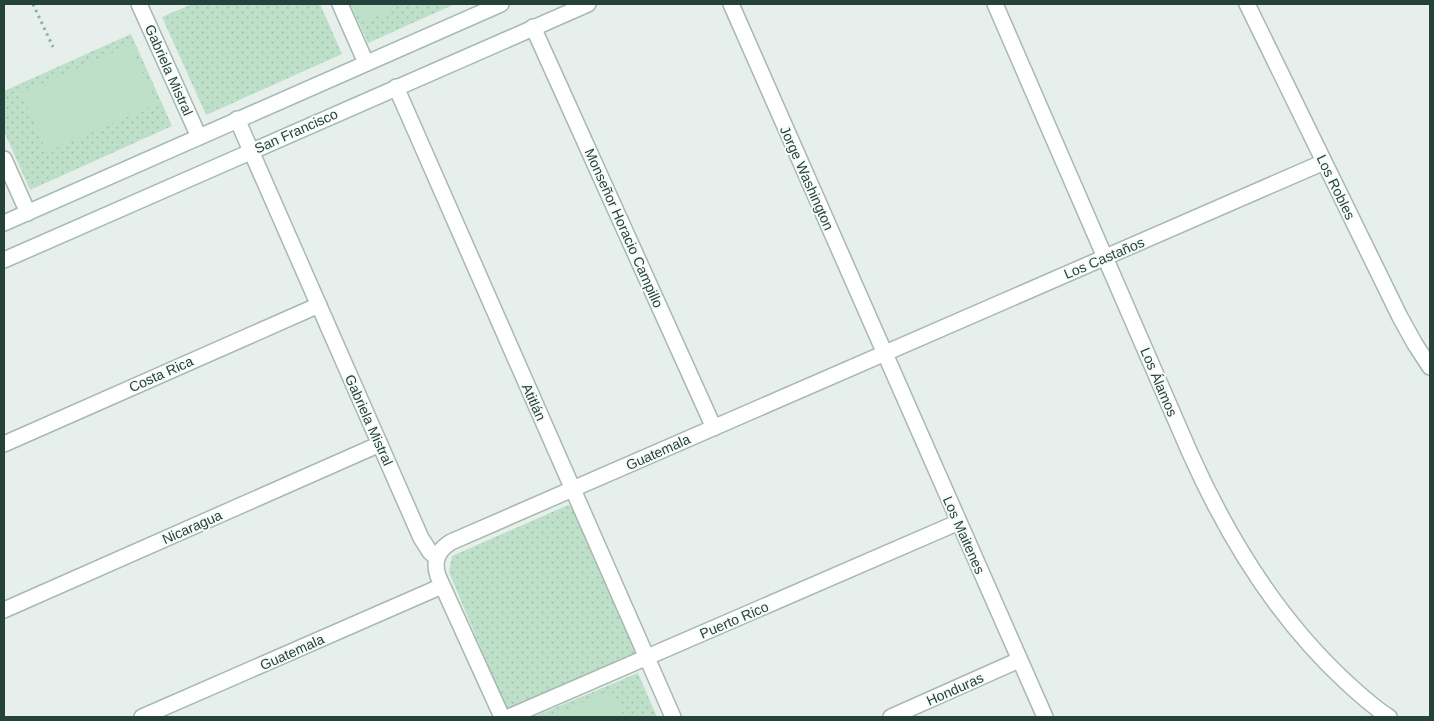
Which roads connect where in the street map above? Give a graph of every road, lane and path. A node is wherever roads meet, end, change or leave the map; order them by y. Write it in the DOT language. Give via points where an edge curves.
graph roads {
  1 [pos="33,4"];
  2 [pos="139,4"];
  3 [pos="340,4"];
  4 [pos="501,4"];
  5 [pos="588,4"];
  6 [pos="730,4"];
  7 [pos="995,4"];
  8 [pos="1247,4"];
  9 [pos="533,27"];
  10 [pos="53,47"];
  11 [pos="366,63"];
  12 [pos="396,87"];
  13 [pos="237,120"];
  14 [pos="199,137"];
  15 [pos="251,151"];
  16 [pos="4,159"];
  17 [pos="1324,162"];
  18 [pos="28,213"];
  19 [pos="4,223"];
  20 [pos="1105,257"];
  21 [pos="4,260"];
  22 [pos="319,305"];
  23 [pos="884,353"];
  24 [pos="1430,367"];
  25 [pos="714,428"];
  26 [pos="4,444"];
  27 [pos="380,444"];
  28 [pos="573,489"];
  29 [pos="959,522"];
  30 [pos="437,558"];
  31 [pos="442,586"];
  32 [pos="4,610"];
  33 [pos="647,658"];
  34 [pos="1020,660"];
  35 [pos="142,717"];
  36 [pos="502,717"];
  37 [pos="509,717"];
  38 [pos="673,717"];
  39 [pos="891,717"];
  40 [pos="1045,717"];
  41 [pos="1389,717"];
  1 -- 10 [label="path"];
  2 -- 14 [label="street, Gabriela Mistral"];
  3 -- 11 [label="street"];
  4 -- 11 [label="street"];
  5 -- 9 [label="street, San Francisco"];
  6 -- 23 [label="street, Jorge Washington"];
  7 -- 20 [label="street, Los Álamos"];
  8 -- 17 [label="street, Los Robles"];
  9 -- 12 [label="street, San Francisco"];
  9 -- 25 [label="street, Monseñor Horacio Campillo"];
  11 -- 13 [label="street"];
  12 -- 15 [label="street, San Francisco"];
  12 -- 28 [label="street, Atitlán"];
  13 -- 14 [label="street"];
  13 -- 15 [label="street, Gabriela Mistral"];
  14 -- 18 [label="street"];
  15 -- 21 [label="street, San Francisco"];
  15 -- 22 [label="street, Gabriela Mistral"];
  16 -- 18 [label="street"];
  17 -- 20 [label="street, Los Castaños"];
  17 -- 24 [label="street, Los Robles" via="1400,317"];
  18 -- 19 [label="street"];
  20 -- 23 [label="street, Los Castaños"];
  20 -- 41 [label="street, Los Álamos" via="1203,481 1246,558 1270,595 1318,654 1365,700"];
  22 -- 26 [label="street, Costa Rica"];
  22 -- 27 [label="street, Gabriela Mistral"];
  23 -- 25 [label="street, Guatemala"];
  23 -- 29 [label="street, Los Maitenes"];
  25 -- 28 [label="street, Guatemala"];
  27 -- 30 [label="street, Gabriela Mistral" via="421,538"];
  27 -- 32 [label="street, Nicaragua"];
  28 -- 30 [label="street, Guatemala" via="451,542"];
  28 -- 33 [label="street, Atitlán"];
  29 -- 33 [label="street, Puerto Rico"];
  29 -- 34 [label="street, Los Maitenes"];
  30 -- 31 [label="street" via="436,570"];
  31 -- 35 [label="street, Guatemala"];
  31 -- 36 [label="street"];
  33 -- 37 [label="street, Puerto Rico"];
  33 -- 38 [label="street, Atitlán"];
  34 -- 39 [label="street, Honduras"];
  34 -- 40 [label="street, Los Maitenes"];
}
